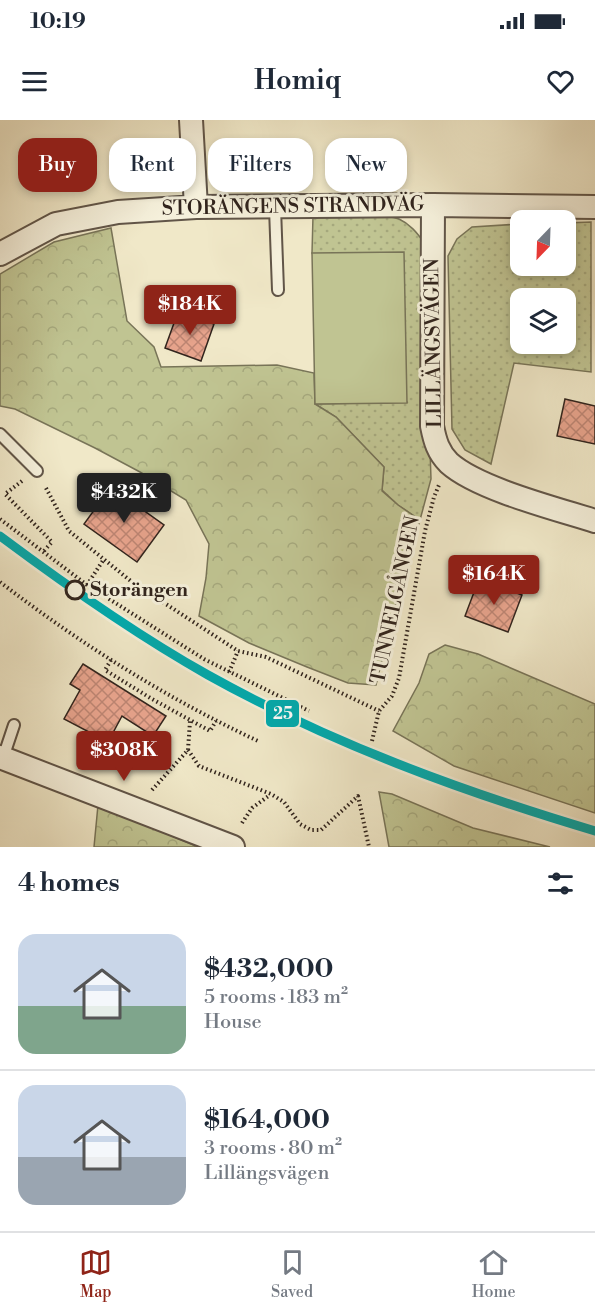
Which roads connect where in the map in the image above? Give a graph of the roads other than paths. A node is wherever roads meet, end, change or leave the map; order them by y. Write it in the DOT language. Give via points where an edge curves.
graph roads {
  1 [pos="191,120"];
  2 [pos="433,205"];
  3 [pos="196,207"];
  4 [pos="595,207"];
  5 [pos="275,208"];
  6 [pos="0,254"];
  7 [pos="278,290"];
  8 [pos="0,434"];
  9 [pos="37,471"];
  10 [pos="595,521"];
  11 [pos="14,725"];
  12 [pos="1,757"];
  13 [pos="229,846"];
  1 -- 3 [label="street"];
  2 -- 4 [label="street, STORÄNGENS STRANDVÄG"];
  2 -- 5 [label="street, STORÄNGENS STRANDVÄG"];
  2 -- 10 [label="street, LILLÄNGSVÄGEN" via="432,426 436,446 449,463 469,477"];
  3 -- 5 [label="street, STORÄNGENS STRANDVÄG"];
  3 -- 6 [label="street, STORÄNGENS STRANDVÄG" via="118,212 56,224"];
  5 -- 7 [label="lane"];
  8 -- 9 [label="lane"];
  11 -- 12 [label="lane"];
  12 -- 13 [label="street"];
}
